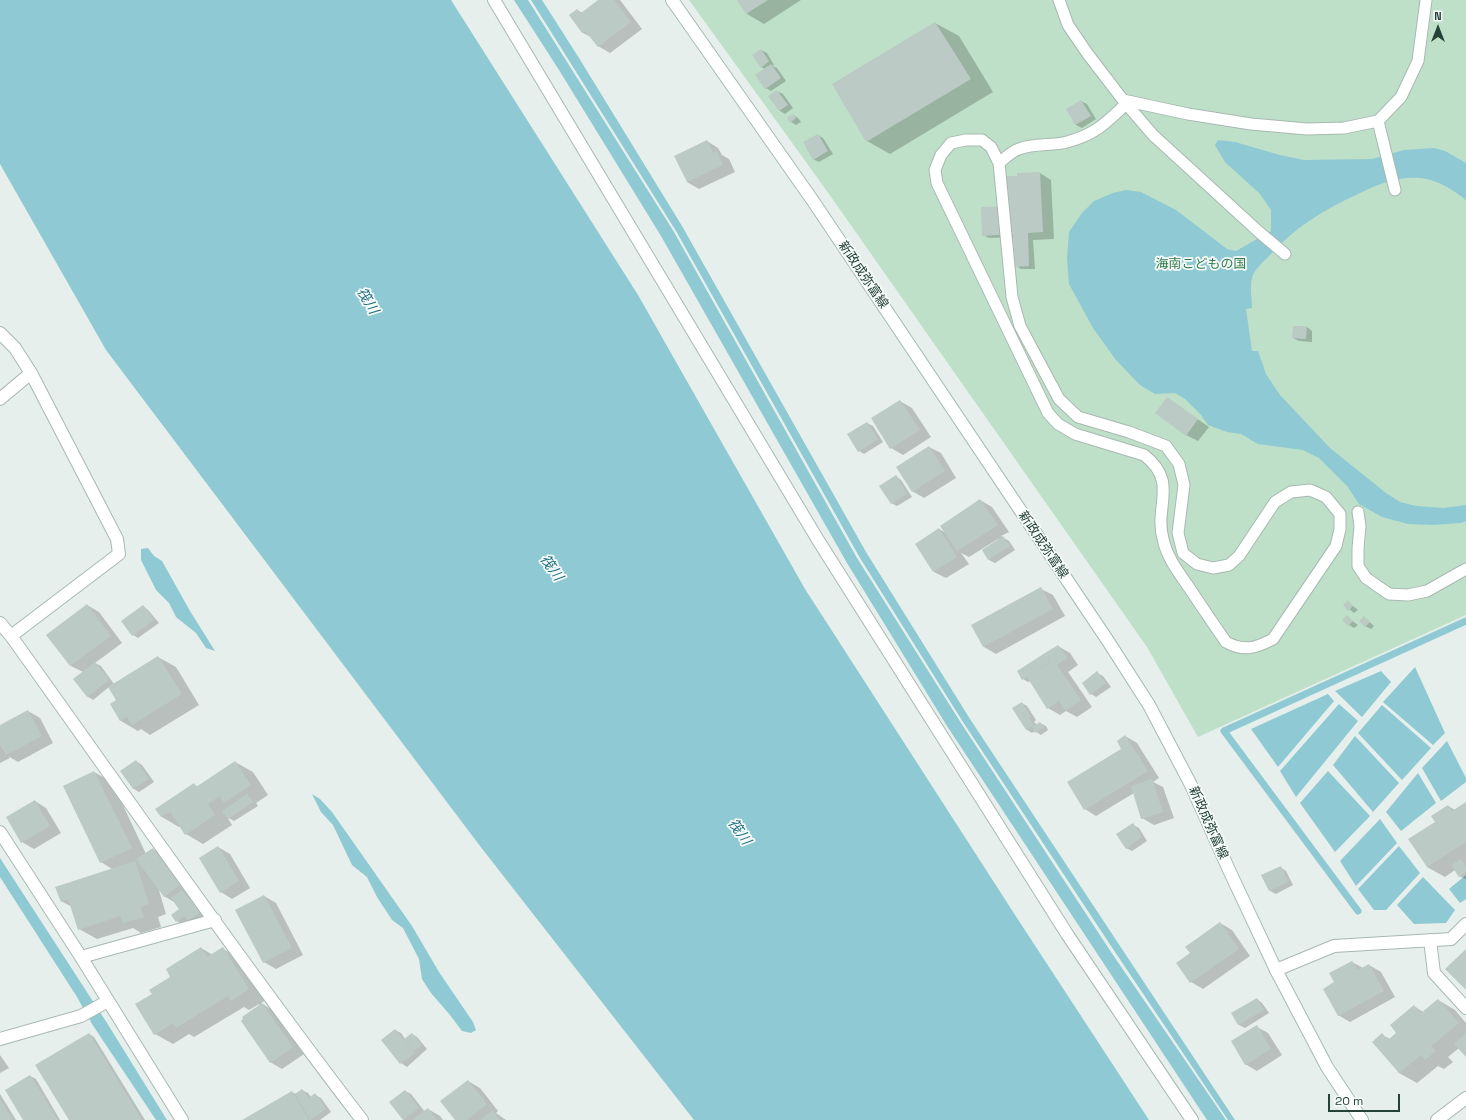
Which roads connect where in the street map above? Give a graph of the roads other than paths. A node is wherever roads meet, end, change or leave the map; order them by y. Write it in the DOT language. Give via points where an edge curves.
graph roads {
  1 [pos="494,0"];
  2 [pos="672,0"];
  3 [pos="1059,0"];
  4 [pos="1426,0"];
  5 [pos="1124,102"];
  6 [pos="1378,121"];
  7 [pos="998,163"];
  8 [pos="1395,190"];
  9 [pos="1285,254"];
  10 [pos="0,333"];
  11 [pos="31,373"];
  12 [pos="0,398"];
  13 [pos="1358,512"];
  14 [pos="1466,569"];
  15 [pos="0,623"];
  16 [pos="11,636"];
  17 [pos="0,832"];
  18 [pos="215,920"];
  19 [pos="1466,924"];
  20 [pos="1430,940"];
  21 [pos="81,957"];
  22 [pos="1276,970"];
  23 [pos="105,1003"];
  24 [pos="1466,1008"];
  25 [pos="0,1039"];
  26 [pos="1466,1098"];
  27 [pos="182,1120"];
  28 [pos="362,1120"];
  29 [pos="1192,1120"];
  30 [pos="1362,1120"];
  31 [pos="1437,1120"];
  1 -- 29 [label="street" via="818,540 1067,934"];
  2 -- 22 [label="street, 新政成弥富線" via="814,201 1149,706 1191,785"];
  3 -- 5 [label="lane" via="1068,25"];
  4 -- 6 [label="lane" via="1418,61 1402,97"];
  5 -- 6 [label="lane" via="1251,124 1307,129 1344,128"];
  5 -- 7 [label="lane" via="1103,126 1091,133 1066,142 1018,149"];
  5 -- 9 [label="lane" via="1153,135"];
  6 -- 8 [label="lane"];
  7 -- 7 [label="lane" via="1012,297 1020,326 1059,399 1078,417 1166,446 1179,464 1184,485 1178,533 1183,553 1197,564 1213,568 1229,565 1239,556 1275,502 1291,492 1310,490 1326,497 1340,514 1336,546 1273,639 1260,646 1236,648 1226,642 1168,556 1160,530 1164,489 1160,474 1152,461 1144,455 1075,434 1058,424 1048,413 937,183 935,170 941,155 951,143 982,140 991,147"];
  10 -- 11 [label="street"];
  11 -- 12 [label="street"];
  11 -- 16 [label="street" via="117,539 119,554"];
  13 -- 14 [label="lane" via="1358,566 1366,578 1389,594 1427,592"];
  15 -- 16 [label="street"];
  16 -- 18 [label="street"];
  17 -- 21 [label="street"];
  18 -- 21 [label="street"];
  18 -- 28 [label="street"];
  19 -- 20 [label="street" via="1451,939"];
  20 -- 22 [label="street" via="1334,946"];
  20 -- 24 [label="street" via="1434,973"];
  21 -- 23 [label="street"];
  22 -- 30 [label="street, 新政成弥富線" via="1327,1067"];
  23 -- 25 [label="street" via="81,1016"];
  23 -- 27 [label="street"];
  26 -- 31 [label="street"];
}
